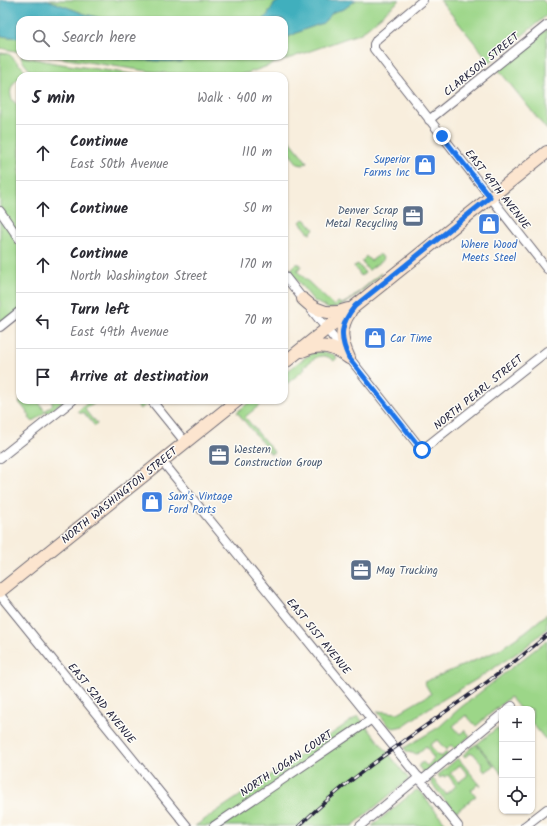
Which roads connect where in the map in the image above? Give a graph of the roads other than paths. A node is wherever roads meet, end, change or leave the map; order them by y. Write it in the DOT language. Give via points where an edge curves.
graph roads {
  1 [pos="423,0"];
  2 [pos="547,25"];
  3 [pos="429,120"];
  4 [pos="547,152"];
  5 [pos="490,197"];
  6 [pos="0,211"];
  7 [pos="16,234"];
  8 [pos="547,269"];
  9 [pos="288,280"];
  10 [pos="303,299"];
  11 [pos="355,306"];
  12 [pos="16,314"];
  13 [pos="0,328"];
  14 [pos="326,328"];
  15 [pos="547,350"];
  16 [pos="349,358"];
  17 [pos="289,359"];
  18 [pos="68,404"];
  19 [pos="154,404"];
  20 [pos="233,404"];
  21 [pos="184,442"];
  22 [pos="0,458"];
  23 [pos="162,461"];
  24 [pos="0,590"];
  25 [pos="0,595"];
  26 [pos="499,716"];
  27 [pos="372,719"];
  28 [pos="420,779"];
  29 [pos="547,809"];
  30 [pos="187,826"];
  31 [pos="214,826"];
  32 [pos="360,826"];
  33 [pos="458,826"];
  34 [pos="525,826"];
  1 -- 3 [label="street, EAST 49TH AVENUE" via="376,39 374,46 375,51"];
  2 -- 3 [label="street, CLARKSON STREET"];
  3 -- 5 [label="street, EAST 49TH AVENUE"];
  4 -- 5 [label="main road"];
  5 -- 8 [label="street, EAST 49TH AVENUE"];
  5 -- 11 [label="main road"];
  6 -- 7 [label="street"];
  9 -- 10 [label="street"];
  10 -- 11 [label="main road" via="314,308 327,312 340,312"];
  10 -- 14 [label="street"];
  11 -- 14 [label="main road"];
  11 -- 16 [label="main road" via="346,318 342,331"];
  12 -- 13 [label="street"];
  14 -- 16 [label="street"];
  14 -- 17 [label="main road"];
  15 -- 16 [label="street, NORTH PEARL STREET" via="422,450"];
  16 -- 17 [label="main road" via="337,349 325,346 310,347"];
  18 -- 22 [label="street"];
  19 -- 21 [label="street"];
  20 -- 21 [label="main road, NORTH WASHINGTON STREET"];
  21 -- 23 [label="main road, NORTH WASHINGTON STREET"];
  23 -- 24 [label="main road, NORTH WASHINGTON STREET"];
  23 -- 27 [label="street, EAST 51ST AVENUE"];
  25 -- 30 [label="street, EAST 52ND AVENUE"];
  26 -- 28 [label="street"];
  27 -- 28 [label="street, EAST 51ST AVENUE"];
  27 -- 31 [label="street, NORTH LOGAN COURT"];
  28 -- 32 [label="street"];
  28 -- 33 [label="street, EAST 51ST AVENUE"];
  29 -- 34 [label="street"];
}
